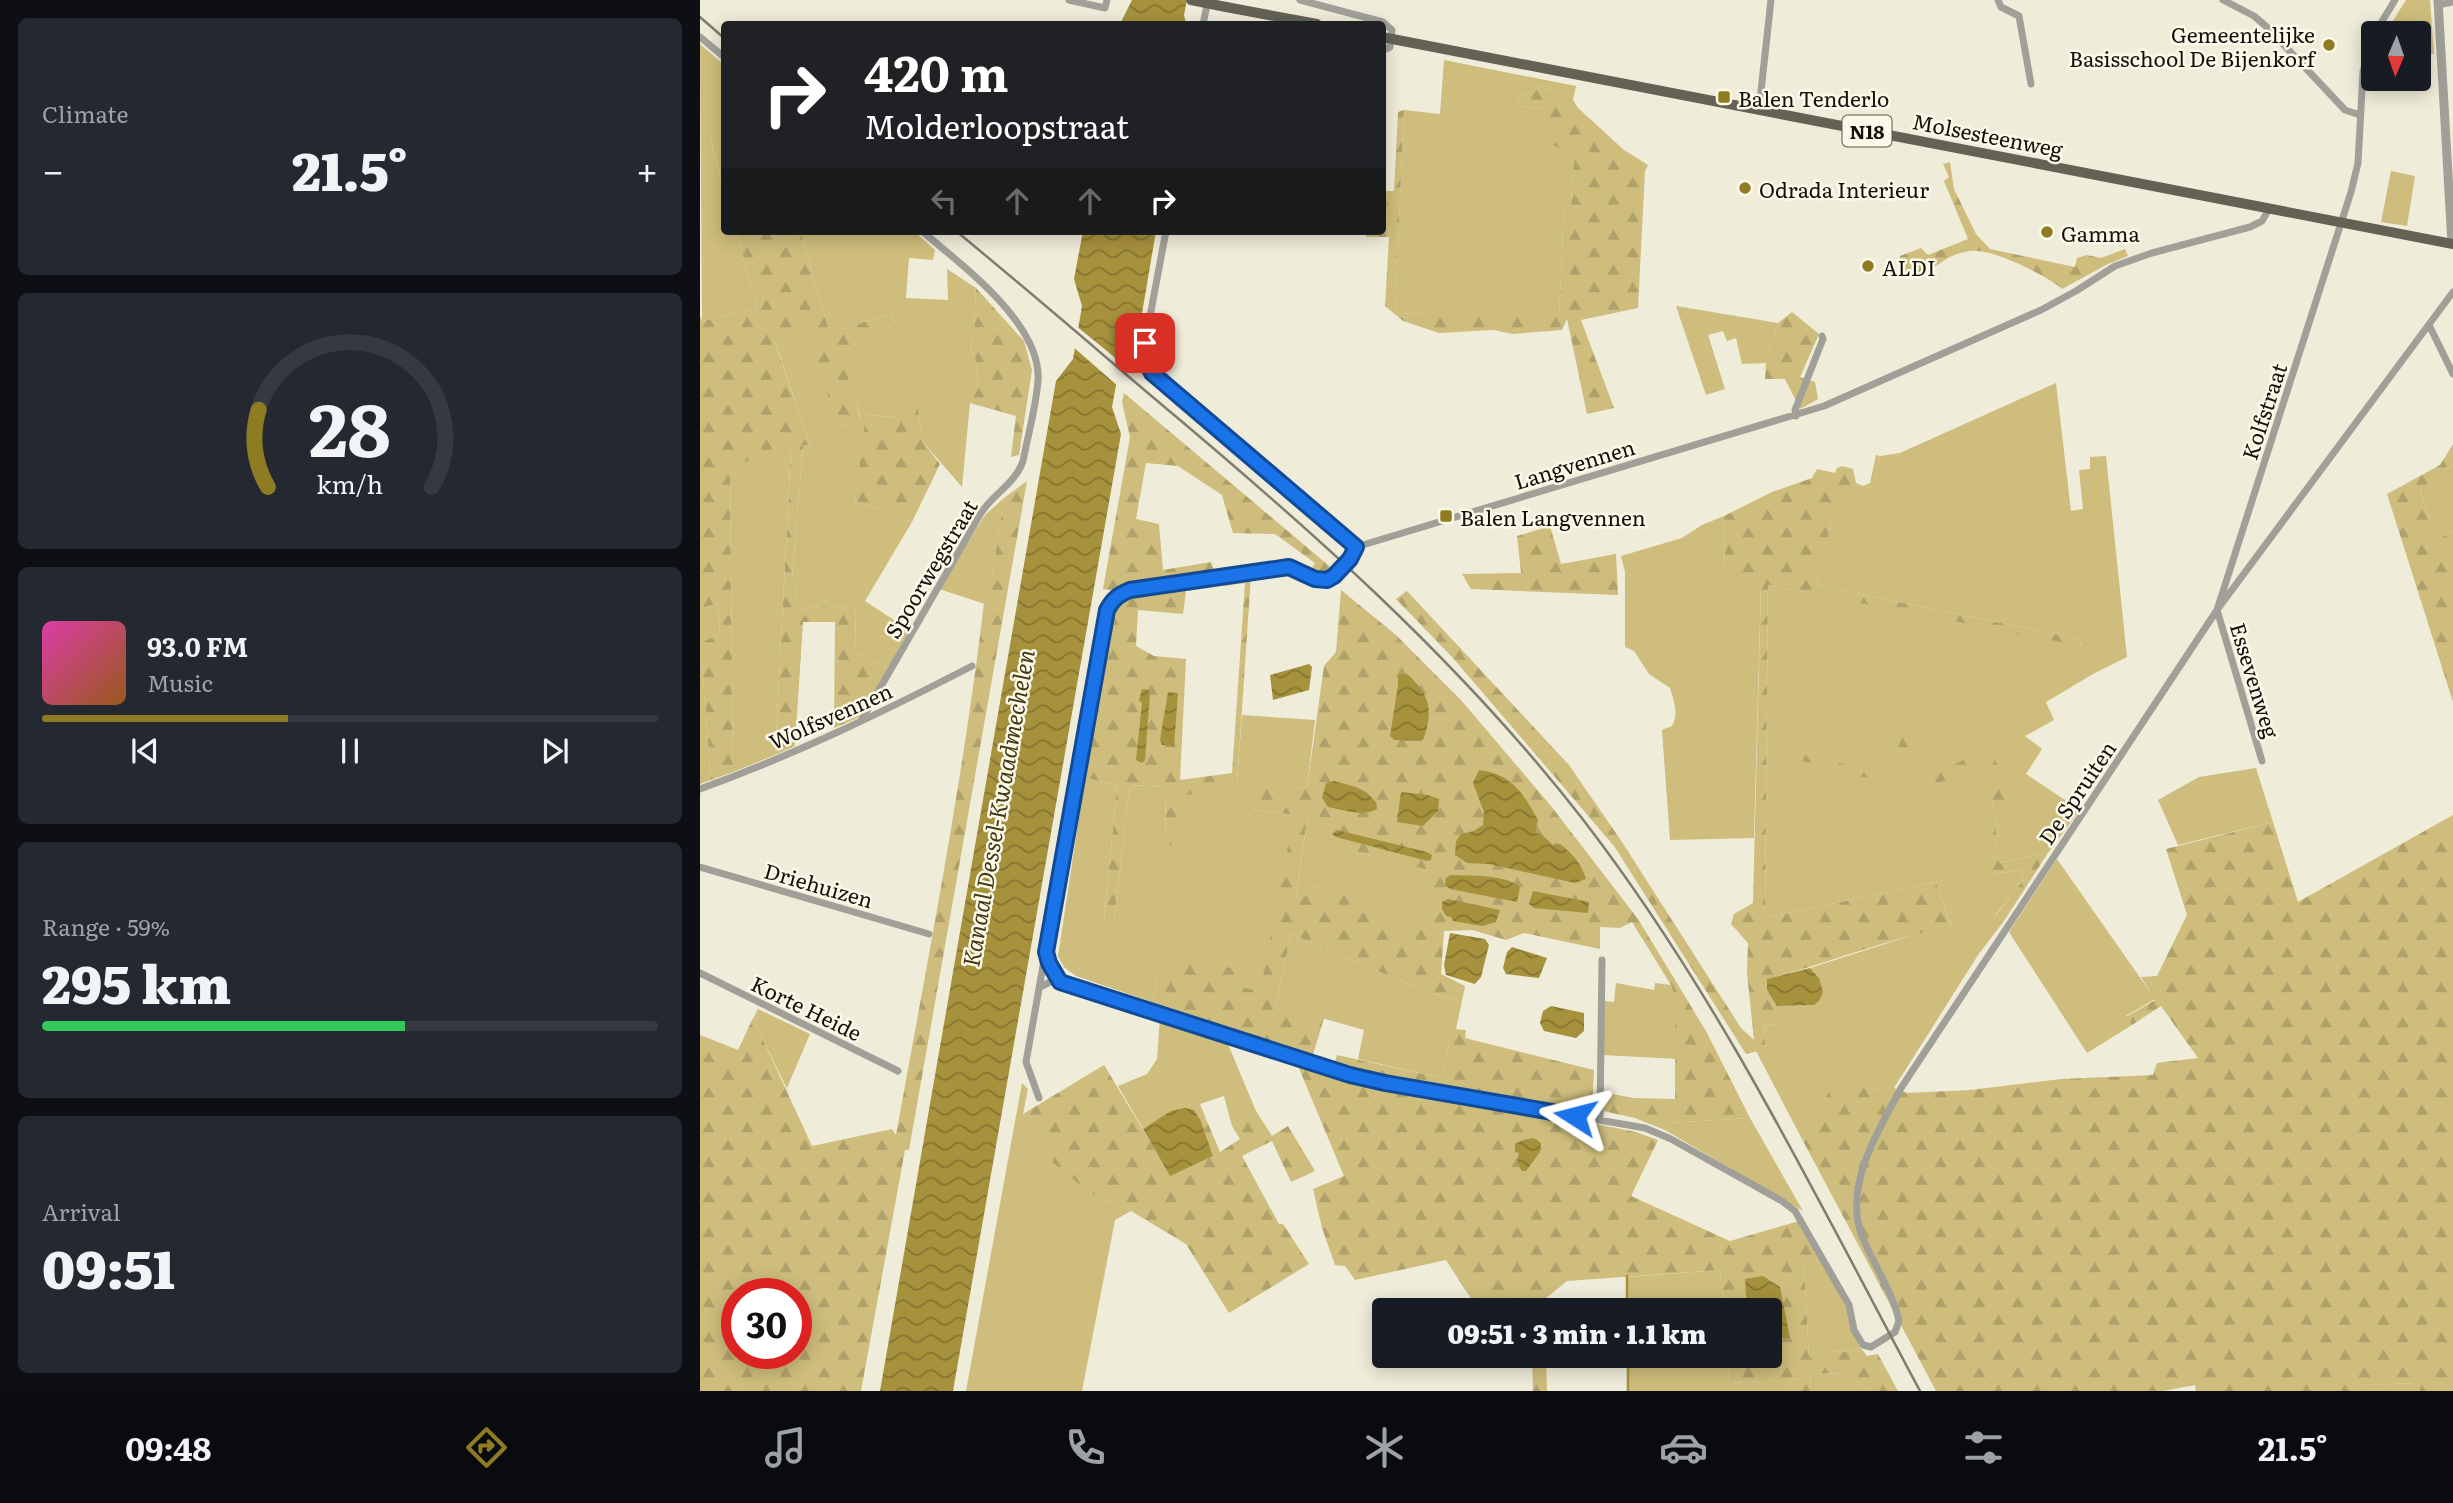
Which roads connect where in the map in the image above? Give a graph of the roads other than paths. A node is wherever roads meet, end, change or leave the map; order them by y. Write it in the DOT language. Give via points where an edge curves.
graph roads {
  1 [pos="1069,0"];
  2 [pos="1191,0"];
  3 [pos="1208,0"];
  4 [pos="1300,0"];
  5 [pos="1771,0"];
  6 [pos="1998,0"];
  7 [pos="2223,0"];
  8 [pos="2395,0"];
  9 [pos="2438,2"];
  10 [pos="2453,2"];
  11 [pos="1106,4"];
  12 [pos="1204,21"];
  13 [pos="1301,21"];
  14 [pos="1379,21"];
  15 [pos="2382,21"];
  16 [pos="700,37"];
  17 [pos="1387,38"];
  18 [pos="721,54"];
  19 [pos="2031,84"];
  20 [pos="2361,91"];
  21 [pos="1759,109"];
  22 [pos="2360,116"];
  23 [pos="2269,209"];
  24 [pos="2342,223"];
  25 [pos="926,235"];
  26 [pos="1165,235"];
  27 [pos="2452,244"];
  28 [pos="2453,292"];
  29 [pos="2428,325"];
  30 [pos="1822,335"];
  31 [pos="2453,374"];
  32 [pos="1796,416"];
  33 [pos="1356,547"];
  34 [pos="2217,610"];
  35 [pos="972,666"];
  36 [pos="861,722"];
  37 [pos="2262,761"];
  38 [pos="700,789"];
  39 [pos="700,867"];
  40 [pos="929,934"];
  41 [pos="1046,952"];
  42 [pos="1602,960"];
  43 [pos="700,973"];
  44 [pos="1060,982"];
  45 [pos="1040,987"];
  46 [pos="898,1071"];
  47 [pos="1039,1098"];
  48 [pos="1600,1119"];
  1 -- 11 [label="street"];
  2 -- 13 [label="main road, bridge"];
  3 -- 12 [label="street"];
  4 -- 14 [label="street"];
  5 -- 21 [label="street"];
  6 -- 19 [label="street" via="2001,7 2019,16"];
  7 -- 22 [label="street" via="2269,28 2345,110"];
  8 -- 15 [label="street, Kolfstraat"];
  9 -- 10 [label="street"];
  9 -- 27 [label="street"];
  16 -- 18 [label="street"];
  17 -- 21 [label="main road, Molsesteenweg / N18"];
  20 -- 22 [label="street, Kolfstraat"];
  21 -- 23 [label="main road, Molsesteenweg / N18"];
  22 -- 24 [label="street, Kolfstraat" via="2358,163"];
  23 -- 24 [label="main road, Molsesteenweg / N18"];
  23 -- 32 [label="street, Langvennen" via="2262,221 2250,228 2115,266 2024,318"];
  24 -- 27 [label="main road, Molsesteenweg / N18"];
  24 -- 34 [label="street, Kolfstraat"];
  25 -- 36 [label="street, Spoorwegstraat" via="1006,309 1031,344 1038,379 1019,474 988,502"];
  26 -- 33 [label="street" via="1145,343 1152,373"];
  28 -- 29 [label="street, De Spruiten"];
  29 -- 31 [label="street"];
  29 -- 34 [label="street, De Spruiten"];
  30 -- 32 [label="street"];
  32 -- 33 [label="street, Langvennen"];
  33 -- 41 [label="street" via="1327,580 1289,567 1130,590 1112,601"];
  34 -- 37 [label="street, Essevenweg"];
  34 -- 48 [label="street, De Spruiten" via="1901,1088 1882,1124 1863,1169 1856,1213 1899,1321 1895,1332 1871,1347 1863,1345 1854,1330 1849,1305 1789,1205 1658,1132"];
  35 -- 36 [label="street, Wolfsvennen"];
  36 -- 38 [label="street, Wolfsvennen"];
  39 -- 40 [label="street, Driehuizen"];
  41 -- 44 [label="street"];
  41 -- 45 [label="street"];
  42 -- 48 [label="street"];
  43 -- 46 [label="street, Korte Heide"];
  44 -- 45 [label="street"];
  44 -- 48 [label="street" via="1350,1075"];
  45 -- 47 [label="street" via="1026,1062"];
}
